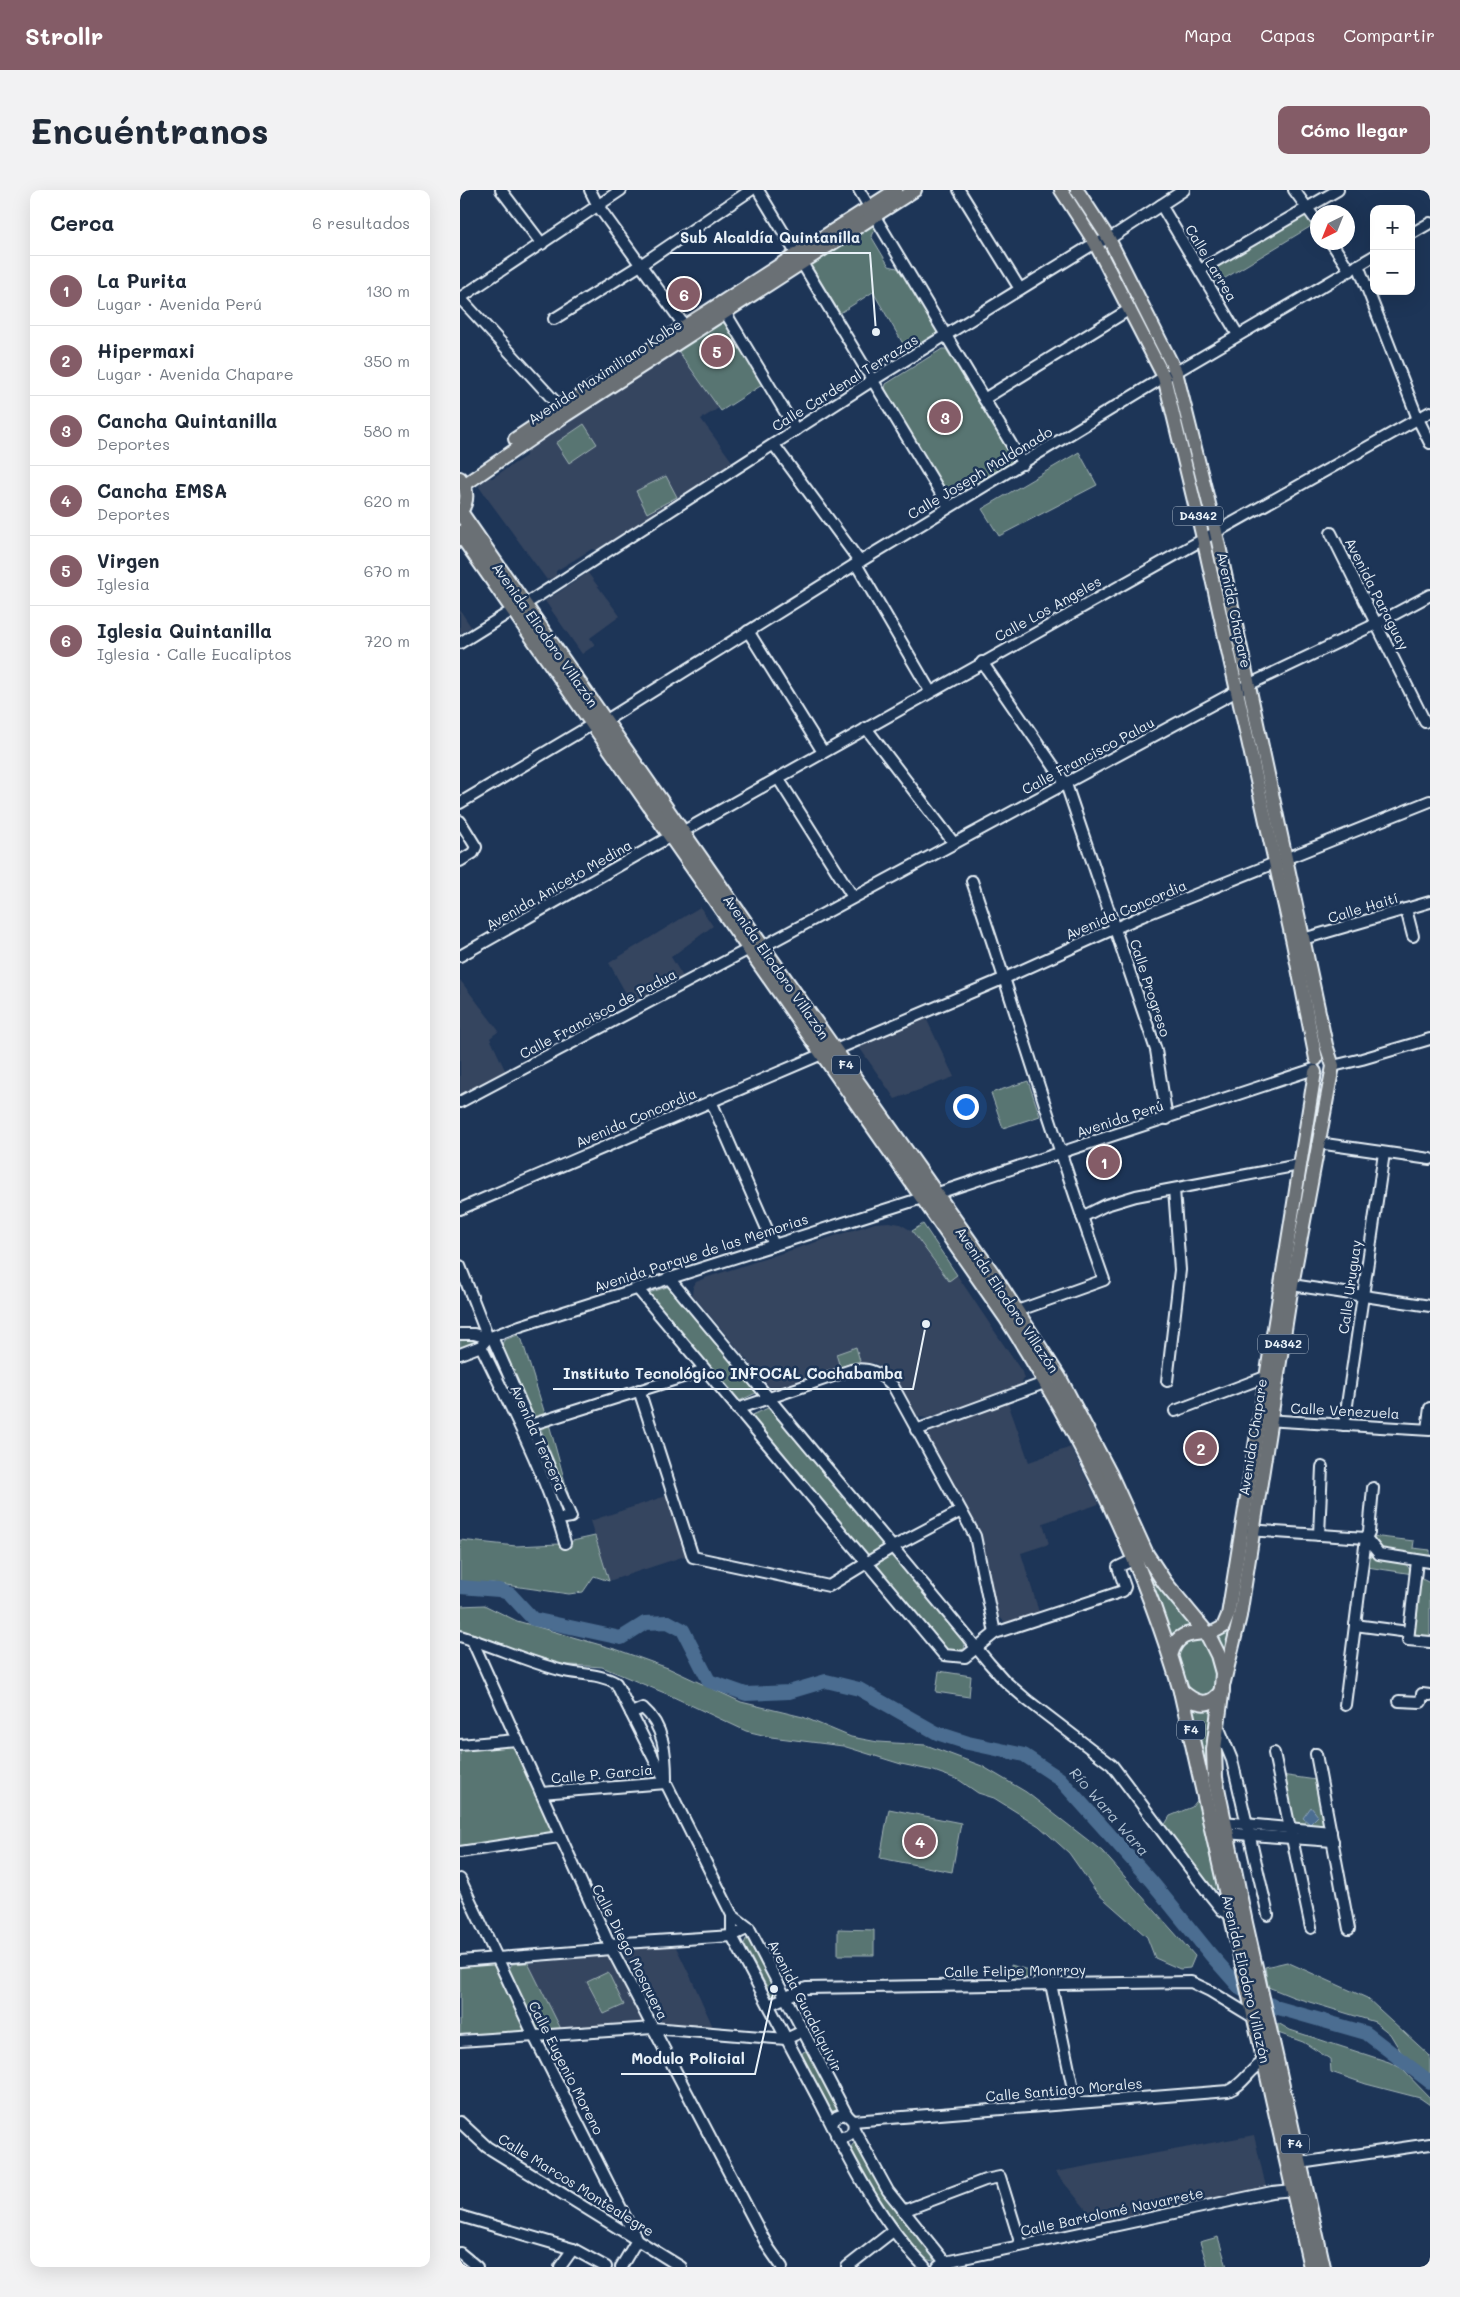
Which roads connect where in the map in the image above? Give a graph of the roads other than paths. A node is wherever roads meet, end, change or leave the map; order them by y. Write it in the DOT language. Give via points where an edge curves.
graph roads {
  1 [pos="501,190"];
  2 [pos="590,190"];
  3 [pos="621,190"];
  4 [pos="751,190"];
  5 [pos="758,190"];
  6 [pos="859,190"];
  7 [pos="896,190"];
  8 [pos="915,190"];
  9 [pos="959,190"];
  10 [pos="1062,190"];
  11 [pos="1077,190"];
  12 [pos="1184,190"];
  13 [pos="1294,190"];
  14 [pos="1338,190"];
  15 [pos="1161,205"];
  16 [pos="598,206"];
  17 [pos="1307,208"];
  18 [pos="872,212"];
  19 [pos="1310,212"];
  20 [pos="1430,223"];
  21 [pos="1415,232"];
  22 [pos="1108,239"];
  23 [pos="1095,243"];
  24 [pos="542,244"];
  25 [pos="1338,250"];
  26 [pos="800,258"];
  27 [pos="1370,258"];
  28 [pos="642,264"];
  29 [pos="1354,268"];
  30 [pos="1200,270"];
  31 [pos="1020,289"];
  32 [pos="460,298"];
  33 [pos="722,308"];
  34 [pos="1130,309"];
  35 [pos="554,319"];
  36 [pos="688,330"];
  37 [pos="946,335"];
  38 [pos="1238,336"];
  39 [pos="1170,375"];
  40 [pos="874,380"];
  41 [pos="984,399"];
  42 [pos="561,408"];
  43 [pos="1430,412"];
  44 [pos="1418,419"];
  45 [pos="796,430"];
  46 [pos="1430,443"];
  47 [pos="774,444"];
  48 [pos="1023,464"];
  49 [pos="461,480"];
  50 [pos="949,507"];
  51 [pos="460,513"];
  52 [pos="1216,532"];
  53 [pos="460,533"];
  54 [pos="1330,533"];
  55 [pos="1203,538"];
  56 [pos="858,563"];
  57 [pos="1430,595"];
  58 [pos="518,607"];
  59 [pos="1376,624"];
  60 [pos="748,631"];
  61 [pos="460,643"];
  62 [pos="982,662"];
  63 [pos="1242,688"];
  64 [pos="930,692"];
  65 [pos="599,722"];
  66 [pos="1424,722"];
  67 [pos="866,728"];
  68 [pos="823,752"];
  69 [pos="778,778"];
  70 [pos="1066,784"];
  71 [pos="1430,801"];
  72 [pos="460,803"];
  73 [pos="460,821"];
  74 [pos="676,834"];
  75 [pos="953,842"];
  76 [pos="460,861"];
  77 [pos="1280,862"];
  78 [pos="972,881"];
  79 [pos="854,897"];
  80 [pos="1430,902"];
  81 [pos="1406,909"];
  82 [pos="1115,928"];
  83 [pos="1413,936"];
  84 [pos="1304,939"];
  85 [pos="755,948"];
  86 [pos="460,956"];
  87 [pos="1005,978"];
  88 [pos="1430,1039"];
  89 [pos="828,1052"];
  90 [pos="1331,1066"];
  91 [pos="1315,1067"];
  92 [pos="711,1101"];
  93 [pos="460,1102"];
  94 [pos="1166,1118"];
  95 [pos="1318,1143"];
  96 [pos="1060,1152"];
  97 [pos="1384,1153"];
  98 [pos="1430,1159"];
  99 [pos="1299,1166"];
  100 [pos="1174,1189"];
  101 [pos="929,1196"];
  102 [pos="460,1209"];
  103 [pos="1082,1217"];
  104 [pos="774,1245"];
  105 [pos="460,1266"];
  106 [pos="668,1277"];
  107 [pos="1292,1285"];
  108 [pos="637,1288"];
  109 [pos="1363,1295"];
  110 [pos="1430,1306"];
  111 [pos="1017,1311"];
  112 [pos="460,1334"];
  113 [pos="487,1340"];
  114 [pos="460,1354"];
  115 [pos="705,1370"];
  116 [pos="1265,1377"];
  117 [pos="1166,1381"];
  118 [pos="1048,1382"];
  119 [pos="639,1390"];
  120 [pos="767,1398"];
  121 [pos="1430,1408"];
  122 [pos="737,1409"];
  123 [pos="1175,1411"];
  124 [pos="1265,1420"];
  125 [pos="532,1424"];
  126 [pos="1344,1425"];
  127 [pos="521,1428"];
  128 [pos="916,1430"];
  129 [pos="1429,1430"];
  130 [pos="1322,1467"];
  131 [pos="1373,1488"];
  132 [pos="962,1511"];
  133 [pos="559,1519"];
  134 [pos="1248,1530"];
  135 [pos="1319,1534"];
  136 [pos="1366,1538"];
  137 [pos="565,1543"];
  138 [pos="891,1548"];
  139 [pos="1135,1559"];
  140 [pos="1417,1561"];
  141 [pos="868,1562"];
  142 [pos="1430,1562"];
  143 [pos="1234,1616"];
  144 [pos="1355,1625"];
  145 [pos="1408,1632"];
  146 [pos="995,1633"];
  147 [pos="1207,1634"];
  148 [pos="460,1636"];
  149 [pos="472,1640"];
  150 [pos="1430,1642"];
  151 [pos="977,1648"];
  152 [pos="1171,1653"];
  153 [pos="1222,1689"];
  154 [pos="1182,1691"];
  155 [pos="1430,1695"];
  156 [pos="1399,1701"];
  157 [pos="1345,1705"];
  158 [pos="630,1713"];
  159 [pos="1218,1726"];
  160 [pos="517,1740"];
  161 [pos="460,1745"];
  162 [pos="1274,1753"];
  163 [pos="1316,1754"];
  164 [pos="666,1783"];
  165 [pos="541,1793"];
  166 [pos="1247,1824"];
  167 [pos="1224,1827"];
  168 [pos="1291,1833"];
  169 [pos="1249,1835"];
  170 [pos="559,1837"];
  171 [pos="1332,1837"];
  172 [pos="460,1852"];
  173 [pos="460,1879"];
  174 [pos="732,1915"];
  175 [pos="1268,1915"];
  176 [pos="1232,1916"];
  177 [pos="749,1928"];
  178 [pos="1311,1928"];
  179 [pos="1349,1929"];
  180 [pos="732,1936"];
  181 [pos="610,1947"];
  182 [pos="496,1958"];
  183 [pos="460,1961"];
  184 [pos="1252,1976"];
  185 [pos="1052,1984"];
  186 [pos="785,1996"];
  187 [pos="769,2005"];
  188 [pos="1259,2018"];
  189 [pos="653,2028"];
  190 [pos="803,2031"];
  191 [pos="534,2036"];
  192 [pos="786,2038"];
  193 [pos="460,2041"];
  194 [pos="1265,2061"];
  195 [pos="1076,2103"];
  196 [pos="460,2122"];
  197 [pos="851,2122"];
  198 [pos="834,2130"];
  199 [pos="1430,2144"];
  200 [pos="1300,2163"];
  201 [pos="1294,2190"];
  202 [pos="903,2211"];
  203 [pos="460,2216"];
  204 [pos="893,2231"];
  205 [pos="637,2240"];
  206 [pos="1021,2246"];
  207 [pos="573,2249"];
  208 [pos="460,2253"];
  209 [pos="944,2265"];
  210 [pos="477,2267"];
  211 [pos="560,2267"];
  212 [pos="606,2267"];
  213 [pos="621,2267"];
  214 [pos="681,2267"];
  215 [pos="782,2267"];
  216 [pos="847,2267"];
  217 [pos="925,2267"];
  218 [pos="1311,2267"];
  219 [pos="1323,2267"];
  1 -- 24 [label="street"];
  2 -- 16 [label="street"];
  3 -- 16 [label="street"];
  4 -- 28 [label="street"];
  5 -- 26 [label="street"];
  6 -- 18 [label="street"];
  7 -- 18 [label="main road, Avenida Maximiliano Kolbe"];
  8 -- 18 [label="main road, Avenida Maximiliano Kolbe"];
  9 -- 31 [label="street"];
  10 -- 23 [label="main road, Avenida Chapare / D4342"];
  11 -- 22 [label="main road, Avenida Chapare / D4342"];
  12 -- 15 [label="street, Calle Cardenal Terrazas"];
  13 -- 17 [label="street"];
  14 -- 17 [label="street"];
  15 -- 22 [label="street, Calle Cardenal Terrazas"];
  15 -- 30 [label="street, Calle Larrea"];
  16 -- 24 [label="street"];
  16 -- 28 [label="street"];
  17 -- 19 [label="street"];
  17 -- 30 [label="street"];
  18 -- 26 [label="main road, Avenida Maximiliano Kolbe"];
  18 -- 37 [label="street"];
  20 -- 21 [label="street"];
  22 -- 23 [label="street, Calle Cardenal Terrazas"];
  22 -- 39 [label="main road, Avenida Chapare / D4342"];
  23 -- 31 [label="street, Calle Cardenal Terrazas"];
  23 -- 34 [label="main road, Avenida Chapare / D4342"];
  24 -- 32 [label="street"];
  25 -- 29 [label="street"];
  26 -- 33 [label="main road, Avenida Maximiliano Kolbe"];
  26 -- 40 [label="street"];
  27 -- 29 [label="street, Calle Joseph Maldonado"];
  28 -- 35 [label="street"];
  28 -- 36 [label="street"];
  29 -- 38 [label="street, Calle Joseph Maldonado"];
  29 -- 44 [label="street"];
  30 -- 38 [label="street, Calle Larrea"];
  31 -- 37 [label="street, Calle Cardenal Terrazas"];
  32 -- 42 [label="street"];
  33 -- 36 [label="main road, Avenida Maximiliano Kolbe"];
  33 -- 45 [label="street"];
  34 -- 39 [label="main road, Avenida Chapare / D4342"];
  34 -- 41 [label="street"];
  36 -- 42 [label="main road, Avenida Maximiliano Kolbe"];
  36 -- 49 [label="main road, Avenida Maximiliano Kolbe"];
  37 -- 40 [label="street, Calle Cardenal Terrazas"];
  37 -- 41 [label="street"];
  38 -- 39 [label="street, Calle Joseph Maldonado"];
  39 -- 48 [label="street, Calle Joseph Maldonado"];
  39 -- 52 [label="main road, Avenida Chapare / D4342"];
  39 -- 55 [label="main road, Avenida Chapare / D4342"];
  40 -- 45 [label="street, Calle Cardenal Terrazas"];
  40 -- 50 [label="street"];
  41 -- 48 [label="street"];
  42 -- 49 [label="main road, Avenida Maximiliano Kolbe"];
  43 -- 44 [label="street, Calle Los Angeles"];
  44 -- 46 [label="street"];
  44 -- 52 [label="street, Calle Los Angeles"];
  45 -- 47 [label="street, Calle Cardenal Terrazas"];
  47 -- 56 [label="street"];
  47 -- 58 [label="street, Calle Cardenal Terrazas"];
  48 -- 50 [label="street, Calle Joseph Maldonado"];
  49 -- 51 [label="main road" via="467,496"];
  50 -- 56 [label="street, Calle Joseph Maldonado"];
  51 -- 58 [label="highway, Avenida Eliodoro Villazón / F4"];
  52 -- 55 [label="street, Calle Los Angeles"];
  52 -- 63 [label="main road, Avenida Chapare / D4342"];
  53 -- 58 [label="highway, Avenida Eliodoro Villazón / F4"];
  54 -- 59 [label="street, Avenida Paraguay"];
  55 -- 62 [label="street, Calle Los Angeles"];
  55 -- 63 [label="main road, Avenida Chapare / D4342"];
  56 -- 60 [label="street, Calle Joseph Maldonado"];
  56 -- 64 [label="street"];
  57 -- 59 [label="street, Calle Francisco Palau"];
  58 -- 61 [label="street, Calle Cardenal Terrazas"];
  58 -- 65 [label="highway, Avenida Eliodoro Villazón / F4"];
  59 -- 63 [label="street, Calle Francisco Palau"];
  59 -- 66 [label="street, Avenida Paraguay"];
  60 -- 65 [label="street, Calle Joseph Maldonado"];
  60 -- 68 [label="street"];
  62 -- 64 [label="street, Calle Los Angeles"];
  62 -- 70 [label="street, Calle Progreso"];
  63 -- 70 [label="street, Calle Francisco Palau"];
  63 -- 77 [label="main road, Avenida Chapare / D4342"];
  64 -- 67 [label="street, Calle Los Angeles"];
  65 -- 72 [label="street, Calle Joseph Maldonado"];
  65 -- 74 [label="highway, Avenida Eliodoro Villazón / F4"];
  67 -- 68 [label="street, Calle Los Angeles"];
  67 -- 75 [label="street"];
  68 -- 69 [label="street, Calle Los Angeles"];
  69 -- 74 [label="street, Calle Los Angeles"];
  69 -- 79 [label="street"];
  70 -- 75 [label="street, Calle Francisco Palau"];
  70 -- 82 [label="street, Calle Progreso"];
  71 -- 77 [label="street, Avenida Concordia"];
  73 -- 76 [label="street" via="476,847 473,853"];
  74 -- 85 [label="highway, Avenida Eliodoro Villazón / F4"];
  74 -- 86 [label="street, Avenida Aniceto Medina"];
  75 -- 79 [label="street, Calle Francisco Palau"];
  77 -- 82 [label="street, Avenida Concordia"];
  77 -- 84 [label="main road, Avenida Chapare / D4342"];
  77 -- 91 [label="main road, Avenida Chapare / D4342"];
  78 -- 87 [label="street"];
  79 -- 85 [label="street, Calle Francisco Palau"];
  80 -- 81 [label="street, Calle Haití"];
  81 -- 83 [label="street"];
  81 -- 84 [label="street, Calle Haití"];
  82 -- 87 [label="street, Avenida Concordia"];
  82 -- 94 [label="street, Calle Progreso" via="1156,1050"];
  84 -- 90 [label="main road, Avenida Chapare / D4342"];
  85 -- 89 [label="highway, Avenida Eliodoro Villazón / F4"];
  85 -- 93 [label="street, Calle Francisco de Padua"];
  87 -- 89 [label="street, Avenida Concordia"];
  87 -- 96 [label="street"];
  88 -- 90 [label="street"];
  89 -- 92 [label="street, Avenida Concordia"];
  89 -- 101 [label="highway, Avenida Eliodoro Villazón / F4"];
  90 -- 91 [label="main road" via="1322,1076"];
  90 -- 91 [label="main road" via="1322,1056"];
  90 -- 95 [label="main road, Avenida Chapare / D4342"];
  91 -- 94 [label="street, Avenida Perú"];
  91 -- 99 [label="main road, Avenida Chapare / D4342"];
  92 -- 102 [label="street, Avenida Concordia"];
  92 -- 104 [label="street"];
  94 -- 96 [label="street, Avenida Perú"];
  95 -- 97 [label="street"];
  95 -- 107 [label="main road, Avenida Chapare / D4342"];
  96 -- 101 [label="street, Avenida Perú"];
  96 -- 103 [label="street"];
  97 -- 98 [label="street"];
  97 -- 109 [label="street, Calle Uruguay"];
  99 -- 100 [label="street"];
  99 -- 116 [label="main road, Avenida Chapare / D4342"];
  100 -- 103 [label="street" via="1106,1205"];
  100 -- 117 [label="street" via="1180,1270"];
  101 -- 104 [label="street, Avenida Parque de las Memorias"];
  101 -- 111 [label="highway, Avenida Eliodoro Villazón / F4"];
  101 -- 118 [label="highway, Avenida Eliodoro Villazón / F4"];
  103 -- 111 [label="street" via="1104,1280"];
  104 -- 106 [label="street, Avenida Parque de las Memorias"];
  105 -- 113 [label="street, Avenida Tercera"];
  106 -- 108 [label="street, Avenida Parque de las Memorias"];
  106 -- 120 [label="street"];
  107 -- 109 [label="street"];
  107 -- 124 [label="main road, Avenida Chapare / D4342"];
  108 -- 113 [label="street, Avenida Parque de las Memorias"];
  108 -- 115 [label="street"];
  109 -- 110 [label="street"];
  109 -- 126 [label="street, Calle Uruguay"];
  111 -- 147 [label="highway, Avenida Eliodoro Villazón / F4" via="1087,1429 1146,1554"];
  112 -- 113 [label="street"];
  113 -- 114 [label="street, Avenida Parque de las Memorias"];
  113 -- 125 [label="street, Avenida Tercera"];
  113 -- 127 [label="street, Avenida Tercera"];
  115 -- 119 [label="street"];
  115 -- 122 [label="street"];
  116 -- 123 [label="street"];
  116 -- 124 [label="main road, Avenida Chapare / D4342"];
  118 -- 128 [label="street"];
  118 -- 139 [label="highway, Avenida Eliodoro Villazón / F4" via="1094,1467"];
  119 -- 125 [label="street"];
  119 -- 141 [label="street" via="693,1557 829,1586"];
  120 -- 122 [label="street"];
  120 -- 128 [label="street" via="851,1370 874,1370 893,1386"];
  120 -- 138 [label="street"];
  121 -- 129 [label="street"];
  122 -- 141 [label="street"];
  124 -- 126 [label="street, Calle Venezuela"];
  124 -- 134 [label="main road, Avenida Chapare / D4342"];
  125 -- 127 [label="street"];
  125 -- 133 [label="street, Avenida Tercera" via="571,1517"];
  126 -- 129 [label="street, Calle Venezuela"];
  127 -- 133 [label="street, Avenida Tercera"];
  128 -- 132 [label="street"];
  130 -- 135 [label="street"];
  131 -- 136 [label="street"];
  132 -- 138 [label="street"];
  132 -- 146 [label="street" via="975,1536"];
  133 -- 137 [label="street, Avenida Tercera"];
  134 -- 135 [label="street"];
  134 -- 143 [label="main road, Avenida Chapare / D4342"];
  135 -- 136 [label="street"];
  136 -- 140 [label="street" via="1379,1554"];
  136 -- 144 [label="street"];
  138 -- 141 [label="street"];
  138 -- 151 [label="street"];
  139 -- 146 [label="street" via="1118,1567 1125,1587 1123,1591"];
  139 -- 152 [label="highway, Avenida Eliodoro Villazón / F4"];
  140 -- 142 [label="street"];
  140 -- 145 [label="street"];
  141 -- 151 [label="street" via="944,1655 965,1658"];
  143 -- 147 [label="main road"];
  143 -- 153 [label="main road, Avenida Chapare / D4342"];
  144 -- 145 [label="street"];
  144 -- 157 [label="street"];
  145 -- 150 [label="street" via="1408,1640"];
  146 -- 151 [label="street"];
  147 -- 152 [label="highway" via="1191,1633 1181,1637"];
  147 -- 153 [label="highway, F4" via="1221,1664"];
  148 -- 149 [label="street"];
  149 -- 158 [label="street, Avenida Guadalquivir" via="562,1671 591,1674 616,1683"];
  149 -- 160 [label="street, Calle Diego Mosquera"];
  151 -- 176 [label="street" via="1006,1681 1112,1764 1210,1895 1222,1910"];
  152 -- 154 [label="highway, F4"];
  153 -- 154 [label="highway, F4" via="1212,1701 1204,1704 1190,1699"];
  153 -- 159 [label="highway, Avenida Eliodoro Villazón / F4"];
  154 -- 176 [label="highway, Avenida Eliodoro Villazón / F4"];
  155 -- 156 [label="street" via="1422,1694 1421,1702"];
  158 -- 164 [label="street, Avenida Guadalquivir"];
  158 -- 164 [label="street, Avenida Guadalquivir" via="643,1708 650,1715 666,1754"];
  159 -- 166 [label="street" via="1232,1760"];
  159 -- 167 [label="highway, Avenida Eliodoro Villazón / F4" via="1214,1749 1215,1778"];
  160 -- 161 [label="street"];
  160 -- 165 [label="street, Calle Diego Mosquera"];
  162 -- 168 [label="street"];
  163 -- 171 [label="street"];
  164 -- 165 [label="street, Calle P. Garcia"];
  164 -- 174 [label="street, Avenida Guadalquivir"];
  165 -- 170 [label="street, Calle Diego Mosquera"];
  166 -- 167 [label="street"];
  166 -- 168 [label="street"];
  166 -- 169 [label="street"];
  167 -- 169 [label="street"];
  167 -- 184 [label="highway, Avenida Eliodoro Villazón / F4"];
  168 -- 169 [label="street"];
  168 -- 171 [label="street"];
  168 -- 178 [label="street"];
  169 -- 175 [label="street"];
  170 -- 172 [label="street"];
  170 -- 181 [label="street, Calle Diego Mosquera"];
  171 -- 179 [label="street"];
  173 -- 182 [label="street, Calle Eugenio Moreno"];
  174 -- 177 [label="street, Avenida Guadalquivir"];
  174 -- 180 [label="street, Avenida Guadalquivir"];
  176 -- 184 [label="highway, Avenida Eliodoro Villazón / F4"];
  177 -- 180 [label="street"];
  177 -- 186 [label="street, Avenida Guadalquivir"];
  180 -- 181 [label="street"];
  180 -- 187 [label="street, Avenida Guadalquivir"];
  181 -- 182 [label="street"];
  181 -- 189 [label="street, Calle Diego Mosquera"];
  182 -- 183 [label="street"];
  182 -- 191 [label="street, Calle Eugenio Moreno"];
  184 -- 188 [label="highway, Avenida Eliodoro Villazón / F4"];
  185 -- 186 [label="street, Calle Felipe Monrroy" via="806,1988"];
  185 -- 188 [label="street, Calle Felipe Monrroy" via="1191,1982"];
  185 -- 195 [label="street"];
  186 -- 187 [label="street, Calle Felipe Monrroy"];
  186 -- 190 [label="street, Avenida Guadalquivir"];
  187 -- 192 [label="street, Avenida Guadalquivir"];
  188 -- 194 [label="highway, Avenida Eliodoro Villazón / F4"];
  188 -- 200 [label="highway, Avenida Eliodoro Villazón / F4"];
  189 -- 191 [label="street"];
  189 -- 192 [label="street"];
  189 -- 215 [label="street, Calle Diego Mosquera" via="768,2247"];
  190 -- 192 [label="street"];
  190 -- 197 [label="street, Avenida Guadalquivir"];
  191 -- 193 [label="street"];
  191 -- 205 [label="street, Calle Eugenio Moreno"];
  192 -- 198 [label="street, Avenida Guadalquivir"];
  194 -- 195 [label="street, Calle Santiago Morales" via="1256,2065 1240,2084 1228,2091"];
  194 -- 201 [label="highway, Avenida Eliodoro Villazón / F4"];
  195 -- 197 [label="street, Calle Santiago Morales"];
  196 -- 205 [label="street, Calle Marcos Montealegre" via="487,2147"];
  197 -- 198 [label="street, Calle Santiago Morales" via="846,2136"];
  197 -- 198 [label="street" via="836,2116"];
  197 -- 202 [label="street, Avenida Guadalquivir" via="888,2191"];
  198 -- 204 [label="street, Avenida Guadalquivir"];
  199 -- 200 [label="street"];
  200 -- 219 [label="highway, Avenida Eliodoro Villazón / F4"];
  201 -- 206 [label="street, Calle Bartolomé Navarrete"];
  201 -- 218 [label="highway, Avenida Eliodoro Villazón / F4"];
  202 -- 206 [label="street" via="1000,2177"];
  202 -- 209 [label="street, Avenida Guadalquivir"];
  203 -- 207 [label="street"];
  204 -- 216 [label="street"];
  204 -- 217 [label="street, Avenida Guadalquivir"];
  205 -- 213 [label="street"];
  205 -- 214 [label="street, Calle Marcos Montealegre"];
  206 -- 209 [label="street, Calle Bartolomé Navarrete"];
  207 -- 211 [label="street"];
  207 -- 212 [label="street"];
  208 -- 210 [label="street"];
}
